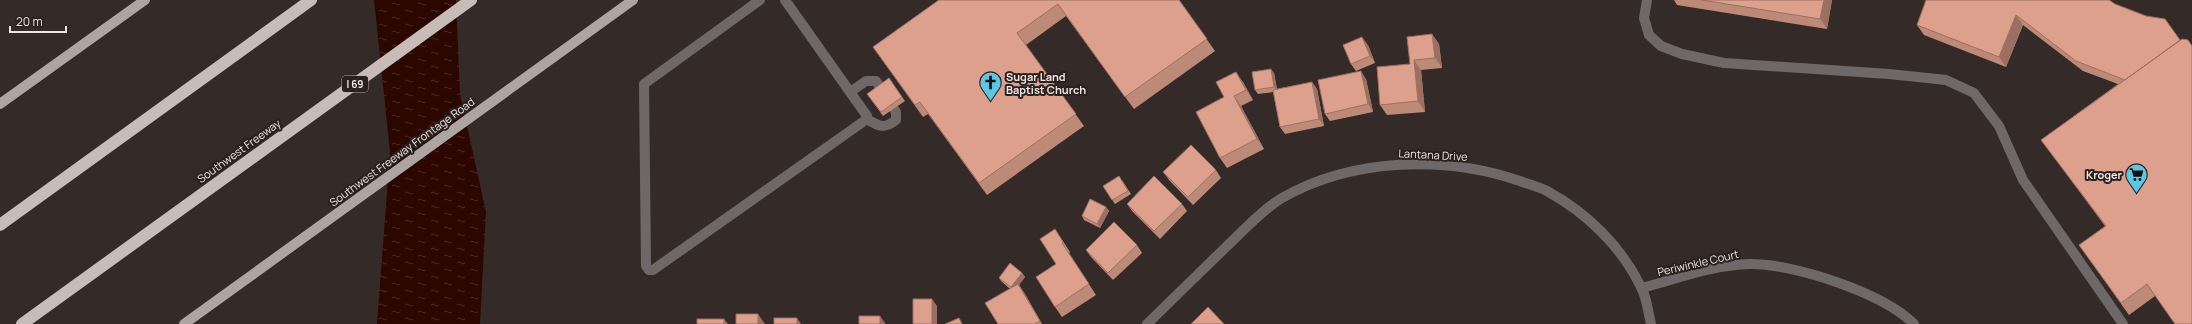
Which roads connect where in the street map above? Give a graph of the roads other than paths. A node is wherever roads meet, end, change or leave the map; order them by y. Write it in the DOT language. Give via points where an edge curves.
graph roads {
  1 [pos="145,0"];
  2 [pos="312,0"];
  3 [pos="471,0"];
  4 [pos="633,0"];
  5 [pos="760,0"];
  6 [pos="785,0"];
  7 [pos="1646,0"];
  8 [pos="850,92"];
  9 [pos="0,104"];
  10 [pos="867,119"];
  11 [pos="0,225"];
  12 [pos="1642,288"];
  13 [pos="22,324"];
  14 [pos="184,324"];
  15 [pos="1147,324"];
  16 [pos="1651,324"];
  17 [pos="1914,324"];
  18 [pos="2123,324"];
  1 -- 9 [label="main road"];
  2 -- 11 [label="highway"];
  3 -- 13 [label="highway, Southwest Freeway / I 69"];
  4 -- 14 [label="main road, Southwest Freeway Frontage Road"];
  5 -- 10 [label="street" via="644,84 646,266 649,270 653,270"];
  6 -- 8 [label="street"];
  7 -- 18 [label="street" via="1644,18 1648,35 1661,46 1682,54 1724,63 1946,80 1974,94 1999,126 2023,180"];
  8 -- 10 [label="street"];
  8 -- 10 [label="street" via="866,81 876,81 896,112 896,120 889,126 879,127"];
  12 -- 15 [label="street, Lantana Drive" via="1613,243 1589,220 1546,190 1502,175 1459,166 1383,166 1310,184 1281,199 1252,222"];
  12 -- 16 [label="street, Lantana Drive"];
  12 -- 17 [label="street, Periwinkle Court" via="1709,270 1748,264 1786,268 1818,275 1854,290 1883,303"];
}
